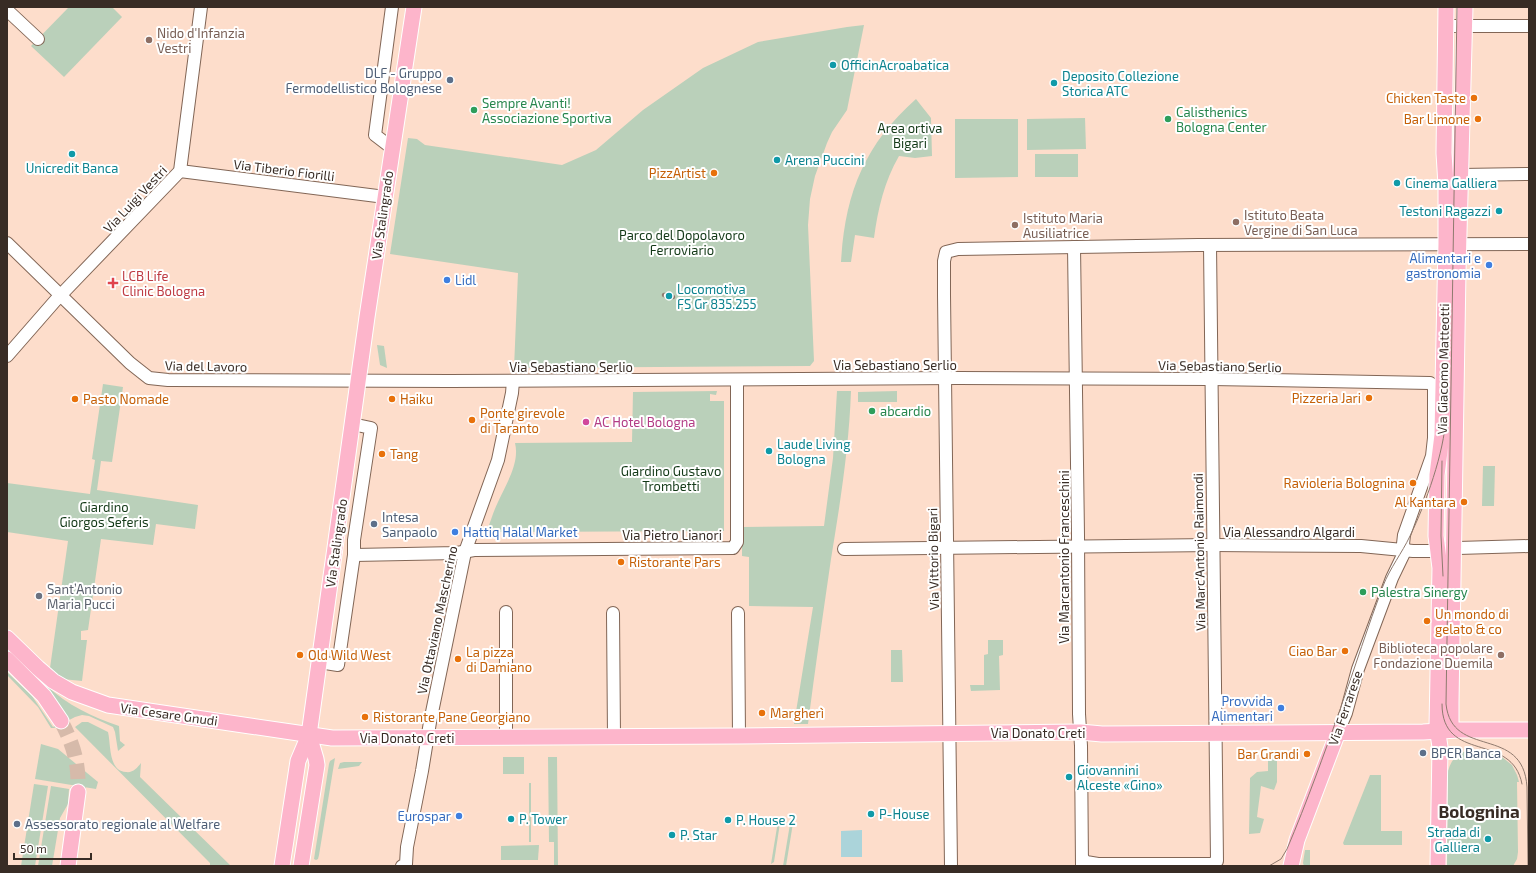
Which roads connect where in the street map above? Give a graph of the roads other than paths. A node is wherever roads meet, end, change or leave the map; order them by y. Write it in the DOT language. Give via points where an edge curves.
graph roads {
  1 [pos="201,7"];
  2 [pos="392,7"];
  3 [pos="414,7"];
  4 [pos="1446,7"];
  5 [pos="1465,7"];
  6 [pos="7,10"];
  7 [pos="1446,26"];
  8 [pos="1464,26"];
  9 [pos="1529,26"];
  10 [pos="38,39"];
  11 [pos="392,148"];
  12 [pos="180,171"];
  13 [pos="1529,174"];
  14 [pos="1461,175"];
  15 [pos="385,197"];
  16 [pos="7,243"];
  17 [pos="1452,244"];
  18 [pos="1210,245"];
  19 [pos="1528,245"];
  20 [pos="1074,247"];
  21 [pos="61,296"];
  22 [pos="7,356"];
  23 [pos="945,379"];
  24 [pos="1076,379"];
  25 [pos="1211,379"];
  26 [pos="737,380"];
  27 [pos="358,381"];
  28 [pos="513,381"];
  29 [pos="1432,384"];
  30 [pos="352,424"];
  31 [pos="1430,462"];
  32 [pos="1213,545"];
  33 [pos="1078,546"];
  34 [pos="1529,546"];
  35 [pos="946,547"];
  36 [pos="844,549"];
  37 [pos="1445,549"];
  38 [pos="1405,551"];
  39 [pos="465,552"];
  40 [pos="354,556"];
  41 [pos="506,612"];
  42 [pos="738,613"];
  43 [pos="613,614"];
  44 [pos="7,638"];
  45 [pos="7,659"];
  46 [pos="319,662"];
  47 [pos="61,721"];
  48 [pos="1529,730"];
  49 [pos="1446,731"];
  50 [pos="1080,732"];
  51 [pos="1338,732"];
  52 [pos="1216,733"];
  53 [pos="950,734"];
  54 [pos="309,735"];
  55 [pos="739,736"];
  56 [pos="614,737"];
  57 [pos="427,738"];
  58 [pos="506,738"];
  59 [pos="78,792"];
  60 [pos="75,817"];
  61 [pos="1082,862"];
  62 [pos="60,866"];
  63 [pos="68,866"];
  64 [pos="282,866"];
  65 [pos="301,866"];
  66 [pos="403,866"];
  67 [pos="951,866"];
  68 [pos="1291,866"];
  69 [pos="1438,866"];
  1 -- 12 [label="street, Via Luigi Vestri"];
  2 -- 11 [label="street" via="375,135"];
  3 -- 11 [label="main road, Via Stalingrado"];
  4 -- 7 [label="main road, Via Giacomo Matteotti"];
  5 -- 8 [label="main road, Via Giacomo Matteotti"];
  6 -- 10 [label="street"];
  7 -- 8 [label="street"];
  7 -- 17 [label="main road, Via Giacomo Matteotti" via="1444,153"];
  8 -- 9 [label="street"];
  8 -- 14 [label="main road, Via Giacomo Matteotti"];
  11 -- 15 [label="main road, Via Stalingrado"];
  12 -- 15 [label="street, Via Tiberio Fiorilli"];
  12 -- 21 [label="street, Via Luigi Vestri"];
  13 -- 14 [label="street"];
  14 -- 17 [label="main road, Via Giacomo Matteotti"];
  15 -- 27 [label="main road, Via Stalingrado"];
  16 -- 21 [label="street, Via del Lavoro"];
  17 -- 18 [label="street"];
  17 -- 19 [label="street"];
  17 -- 37 [label="main road, Via Giacomo Matteotti"];
  18 -- 20 [label="street"];
  18 -- 25 [label="street, Via Marc'Antonio Raimondi"];
  20 -- 23 [label="street, Via Vittorio Bigari" via="958,249 946,252"];
  20 -- 24 [label="street, Via Marcantonio Franceschini"];
  21 -- 22 [label="street"];
  21 -- 27 [label="street, Via del Lavoro" via="149,378"];
  23 -- 24 [label="street, Via Sebastiano Serlio"];
  23 -- 26 [label="street, Via Sebastiano Serlio"];
  23 -- 35 [label="street, Via Vittorio Bigari"];
  24 -- 25 [label="street, Via Sebastiano Serlio"];
  24 -- 33 [label="street, Via Marcantonio Franceschini"];
  25 -- 29 [label="street, Via Sebastiano Serlio"];
  25 -- 32 [label="street, Via Marc'Antonio Raimondi"];
  26 -- 28 [label="street, Via Sebastiano Serlio"];
  26 -- 39 [label="street, Via Pietro Lianori" via="737,542 733,548"];
  27 -- 28 [label="street, Via Sebastiano Serlio"];
  27 -- 30 [label="main road, Via Stalingrado"];
  28 -- 39 [label="street, Via Ottaviano Mascherino" via="498,460"];
  29 -- 31 [label="street, Via Giacomo Matteotti" via="1434,438"];
  30 -- 40 [label="street, Via Stalingrado" via="371,428 354,540"];
  30 -- 46 [label="main road, Via Stalingrado"];
  31 -- 38 [label="street, Via Ferrarese" via="1404,535"];
  32 -- 33 [label="street, Via Alessandro Algardi"];
  32 -- 38 [label="street, Via Alessandro Algardi" via="1361,546"];
  32 -- 52 [label="street, Via Marc'Antonio Raimondi"];
  33 -- 35 [label="street, Via Alessandro Algardi"];
  33 -- 50 [label="street, Via Marcantonio Franceschini"];
  34 -- 37 [label="street, Via Alessandro Algardi"];
  35 -- 36 [label="street, Via Alessandro Algardi"];
  35 -- 53 [label="street, Via Vittorio Bigari"];
  37 -- 38 [label="street, Via Alessandro Algardi"];
  37 -- 49 [label="main road, Via Giacomo Matteotti" via="1451,703"];
  38 -- 51 [label="street, Via Ferrarese" via="1371,634"];
  39 -- 40 [label="street, Via Stalingrado"];
  39 -- 57 [label="street, Via Ottaviano Mascherino"];
  40 -- 46 [label="street, Via Stalingrado" via="338,665"];
  41 -- 58 [label="street"];
  42 -- 55 [label="street"];
  43 -- 56 [label="street"];
  44 -- 54 [label="main road, Via Cesare Gnudi" via="53,681 72,692 108,705"];
  45 -- 47 [label="main road" via="44,696"];
  46 -- 54 [label="main road, Via Stalingrado"];
  48 -- 49 [label="main road, Via Donato Creti"];
  49 -- 51 [label="main road, Via Donato Creti"];
  49 -- 69 [label="main road, Via Giacomo Matteotti" via="1440,747"];
  50 -- 52 [label="main road, Via Donato Creti"];
  50 -- 53 [label="main road, Via Donato Creti"];
  50 -- 61 [label="street, Via Marcantonio Franceschini"];
  51 -- 52 [label="main road, Via Donato Creti"];
  51 -- 68 [label="main road, Via Ferrarese" via="1297,840"];
  52 -- 61 [label="street, Via Marc'Antonio Raimondi" via="1217,859 1214,863"];
  53 -- 55 [label="main road, Via Donato Creti"];
  53 -- 67 [label="street, Via Vittorio Bigari"];
  54 -- 57 [label="main road, Via Donato Creti"];
  54 -- 64 [label="main road, Via Stalingrado" via="298,761"];
  54 -- 65 [label="main road, Via Stalingrado" via="317,766"];
  55 -- 56 [label="main road, Via Donato Creti"];
  56 -- 58 [label="main road, Via Donato Creti"];
  57 -- 58 [label="main road, Via Donato Creti"];
  57 -- 66 [label="street, Via Ottaviano Mascherino"];
  59 -- 60 [label="main road"];
  60 -- 62 [label="main road" via="69,827"];
  60 -- 63 [label="main road"];
}
